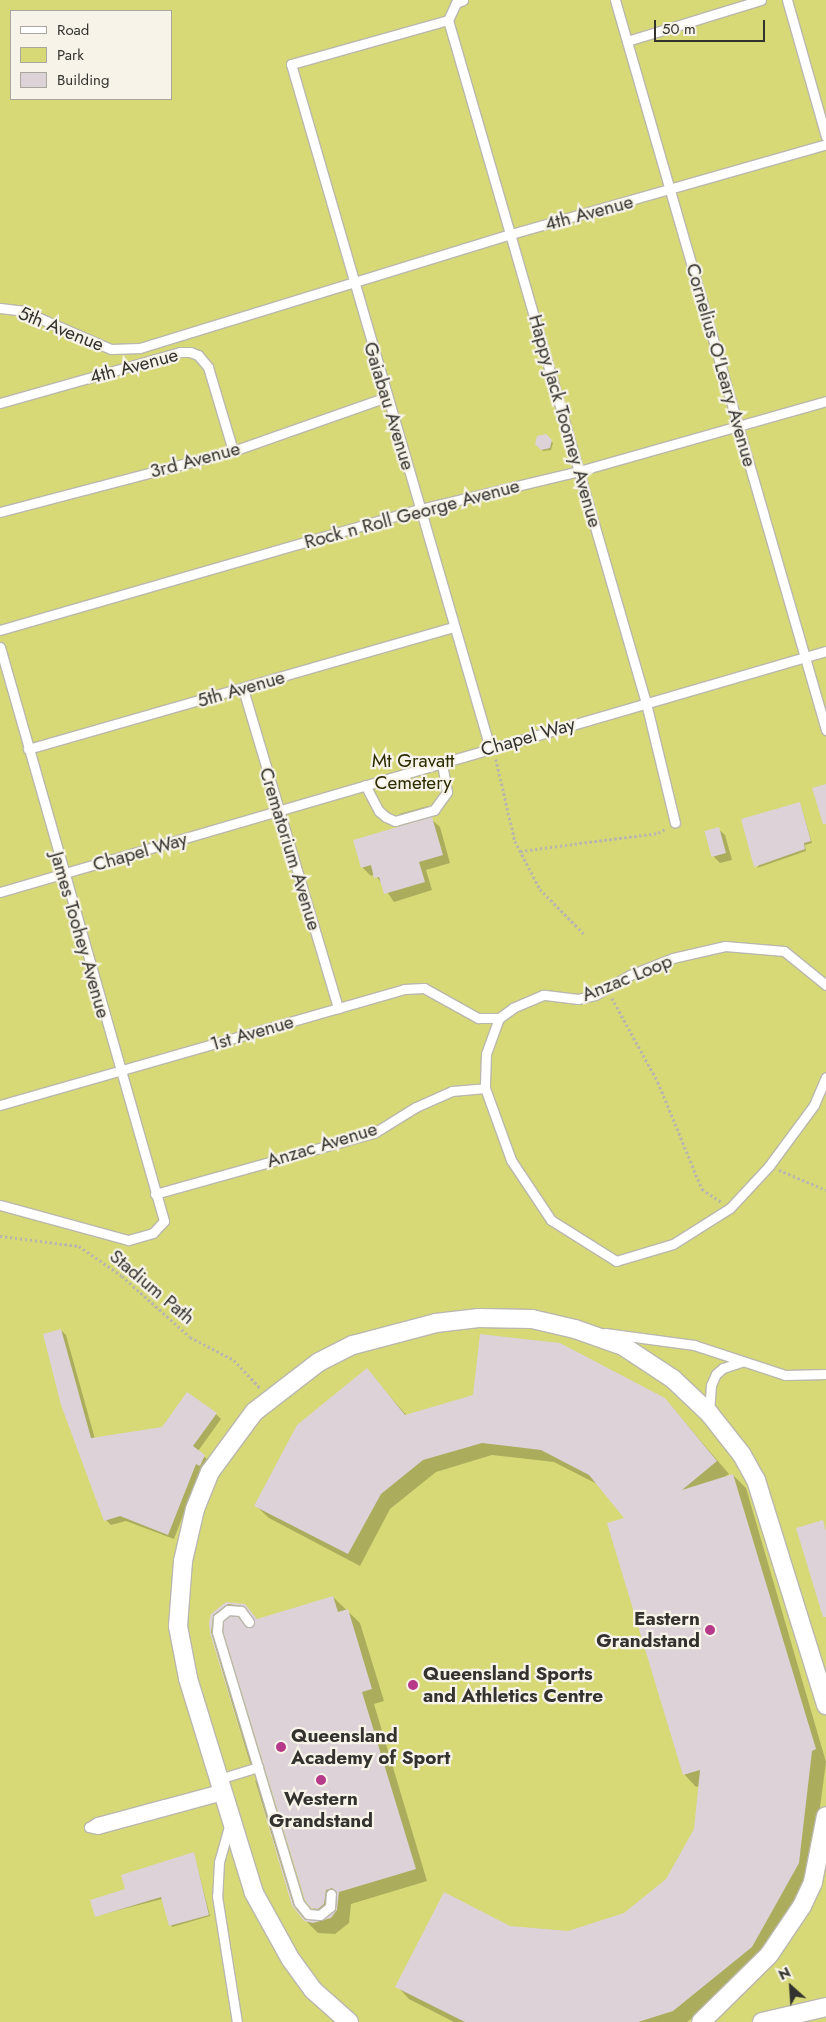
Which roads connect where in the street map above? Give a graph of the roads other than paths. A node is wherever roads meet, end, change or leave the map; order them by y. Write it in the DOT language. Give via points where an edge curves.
graph roads {
  1 [pos="463,0"];
  2 [pos="615,0"];
  3 [pos="761,0"];
  4 [pos="787,0"];
  5 [pos="448,20"];
  6 [pos="627,40"];
  7 [pos="826,137"];
  8 [pos="826,144"];
  9 [pos="670,190"];
  10 [pos="511,234"];
  11 [pos="352,283"];
  12 [pos="0,308"];
  13 [pos="386,398"];
  14 [pos="826,401"];
  15 [pos="0,403"];
  16 [pos="740,427"];
  17 [pos="233,451"];
  18 [pos="579,470"];
  19 [pos="420,509"];
  20 [pos="0,512"];
  21 [pos="453,627"];
  22 [pos="0,630"];
  23 [pos="0,647"];
  24 [pos="826,651"];
  25 [pos="806,657"];
  26 [pos="243,689"];
  27 [pos="646,703"];
  28 [pos="826,730"];
  29 [pos="490,748"];
  30 [pos="28,750"];
  31 [pos="442,763"];
  32 [pos="365,786"];
  33 [pos="279,812"];
  34 [pos="675,823"];
  35 [pos="63,875"];
  36 [pos="0,892"];
  37 [pos="826,985"];
  38 [pos="338,1008"];
  39 [pos="499,1018"];
  40 [pos="120,1071"];
  41 [pos="826,1077"];
  42 [pos="485,1088"];
  43 [pos="0,1105"];
  44 [pos="155,1194"];
  45 [pos="0,1205"];
  46 [pos="575,1329"];
  47 [pos="742,1362"];
  48 [pos="826,1374"];
  49 [pos="709,1414"];
  50 [pos="249,1622"];
  51 [pos="826,1705"];
  52 [pos="258,1767"];
  53 [pos="221,1785"];
  54 [pos="826,1816"];
  55 [pos="231,1819"];
  56 [pos="826,1879"];
  57 [pos="331,1894"];
  58 [pos="807,1895"];
  59 [pos="826,2007"];
  60 [pos="237,2022"];
  61 [pos="349,2022"];
  62 [pos="702,2022"];
  63 [pos="762,2022"];
  1 -- 5 [label="lane" via="456,2"];
  2 -- 6 [label="lane, Cornelius O'Leary Avenue"];
  3 -- 6 [label="lane"];
  4 -- 7 [label="lane"];
  5 -- 10 [label="lane, Happy Jack Toomey Avenue"];
  5 -- 11 [label="lane, Gaiabau Avenue" via="291,64"];
  6 -- 9 [label="lane, Cornelius O'Leary Avenue"];
  8 -- 9 [label="lane, 4th Avenue"];
  9 -- 10 [label="lane, 4th Avenue"];
  9 -- 16 [label="lane, Cornelius O'Leary Avenue"];
  10 -- 11 [label="lane, 4th Avenue"];
  10 -- 18 [label="lane, Happy Jack Toomey Avenue"];
  11 -- 12 [label="lane, 5th Avenue" via="140,348 111,350 23,311"];
  11 -- 13 [label="lane, Gaiabau Avenue"];
  13 -- 17 [label="lane, 3rd Avenue"];
  13 -- 19 [label="lane, Gaiabau Avenue"];
  14 -- 16 [label="lane, Rock n Roll George Avenue"];
  15 -- 17 [label="lane, 4th Avenue" via="180,352 190,352 198,355 208,367"];
  16 -- 18 [label="lane, Rock n Roll George Avenue"];
  16 -- 25 [label="lane, Cornelius O'Leary Avenue"];
  17 -- 20 [label="lane, 3rd Avenue"];
  18 -- 19 [label="lane, Rock n Roll George Avenue"];
  18 -- 27 [label="lane, Happy Jack Toomey Avenue"];
  19 -- 21 [label="lane, Gaiabau Avenue"];
  19 -- 22 [label="lane, Rock n Roll George Avenue"];
  21 -- 26 [label="lane, 5th Avenue"];
  21 -- 29 [label="lane, Gaiabau Avenue"];
  23 -- 30 [label="lane, James Toohey Avenue"];
  24 -- 25 [label="lane, Chapel Way"];
  25 -- 27 [label="lane, Chapel Way"];
  25 -- 28 [label="lane, Cornelius O'Leary Avenue"];
  26 -- 30 [label="lane, 5th Avenue"];
  26 -- 33 [label="lane, Crematorium Avenue"];
  27 -- 29 [label="lane, Chapel Way"];
  27 -- 34 [label="lane, Happy Jack Toomey Avenue"];
  29 -- 31 [label="lane, Chapel Way"];
  30 -- 35 [label="lane, James Toohey Avenue"];
  31 -- 32 [label="lane, Chapel Way"];
  31 -- 32 [label="lane" via="447,792 434,810 396,820 386,817 379,812"];
  32 -- 33 [label="lane, Chapel Way"];
  33 -- 35 [label="lane, Chapel Way"];
  33 -- 38 [label="lane, Crematorium Avenue"];
  35 -- 36 [label="lane, Chapel Way"];
  35 -- 40 [label="lane, James Toohey Avenue"];
  37 -- 39 [label="lane, Anzac Loop" via="784,951 725,946 673,958 578,999 543,996 513,1008"];
  38 -- 39 [label="lane, 1st Avenue" via="404,988 424,988 478,1018"];
  38 -- 40 [label="lane, 1st Avenue"];
  39 -- 42 [label="lane" via="486,1054"];
  40 -- 43 [label="lane, 1st Avenue"];
  40 -- 44 [label="lane, James Toohey Avenue"];
  41 -- 42 [label="lane" via="814,1105 769,1166 730,1208 673,1244 616,1261 551,1220 511,1160"];
  42 -- 44 [label="lane, Anzac Avenue" via="452,1091 416,1107 374,1133"];
  44 -- 45 [label="lane, James Toohey Avenue" via="164,1221 153,1233 128,1240"];
  46 -- 47 [label="lane" via="694,1345"];
  46 -- 49 [label="street" via="623,1346 673,1379"];
  46 -- 53 [label="street" via="532,1319 479,1318 392,1332 353,1345 319,1362 254,1412 210,1472 195,1509 183,1561 178,1626 180,1646"];
  47 -- 48 [label="lane" via="785,1375"];
  47 -- 49 [label="lane" via="723,1368 716,1374 711,1385"];
  49 -- 51 [label="street" via="742,1455 766,1503"];
  50 -- 52 [label="lane" via="246,1615 235,1609 223,1613 216,1624"];
  52 -- 53 [label="lane"];
  52 -- 57 [label="lane" via="302,1910 320,1915 330,1907"];
  53 -- 53 [label="lane" via="215,1797 98,1829 89,1827 96,1822 213,1791"];
  53 -- 55 [label="street"];
  54 -- 58 [label="street" via="817,1868"];
  55 -- 60 [label="lane" via="219,1862 217,1896"];
  55 -- 61 [label="street" via="254,1893 267,1919 313,1990"];
  56 -- 58 [label="street"];
  58 -- 62 [label="street" via="769,1955"];
  59 -- 63 [label="street"];
}
